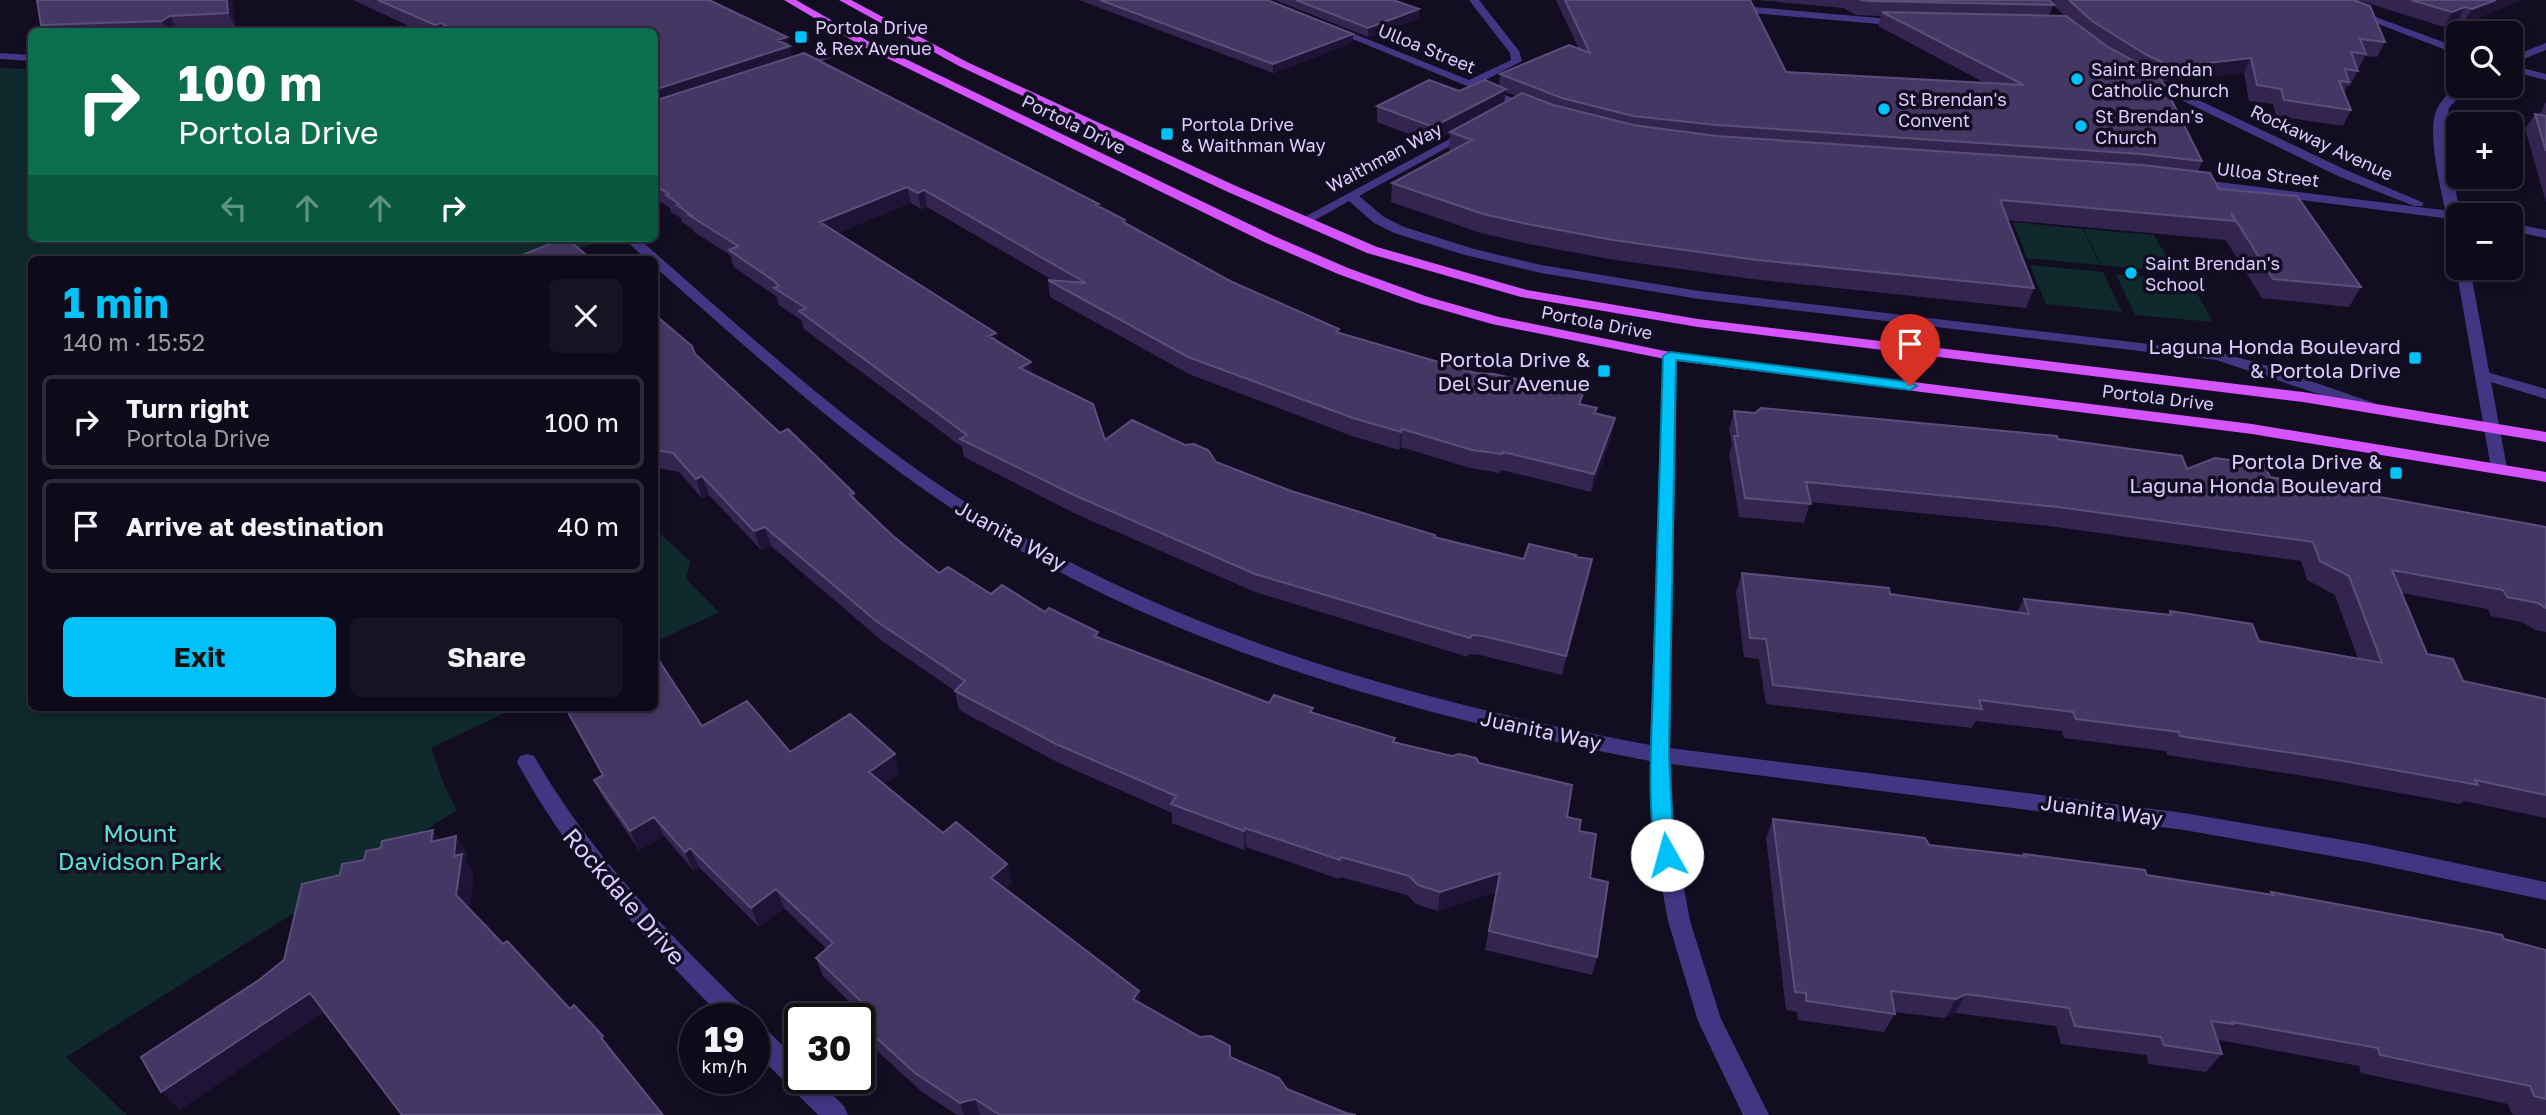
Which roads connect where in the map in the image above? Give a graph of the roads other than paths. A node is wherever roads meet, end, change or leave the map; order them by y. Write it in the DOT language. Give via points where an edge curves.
graph roads {
  1 [pos="789,0"];
  2 [pos="844,0"];
  3 [pos="1474,0"];
  4 [pos="1722,0"];
  5 [pos="2321,0"];
  6 [pos="2350,0"];
  7 [pos="2374,18"];
  8 [pos="1917,24"];
  9 [pos="1324,25"];
  10 [pos="864,43"];
  11 [pos="2446,47"];
  12 [pos="2546,47"];
  13 [pos="2523,56"];
  14 [pos="0,57"];
  15 [pos="28,58"];
  16 [pos="2523,71"];
  17 [pos="779,72"];
  18 [pos="2134,73"];
  19 [pos="2546,78"];
  20 [pos="1469,84"];
  21 [pos="2452,98"];
  22 [pos="1519,104"];
  23 [pos="1504,113"];
  24 [pos="1543,113"];
  25 [pos="1481,125"];
  26 [pos="2185,182"];
  27 [pos="1350,195"];
  28 [pos="2454,203"];
  29 [pos="2446,212"];
  30 [pos="2446,215"];
  31 [pos="1303,221"];
  32 [pos="2523,229"];
  33 [pos="2546,234"];
  34 [pos="635,242"];
  35 [pos="651,256"];
  36 [pos="658,262"];
  37 [pos="2465,280"];
  38 [pos="1670,356"];
  39 [pos="2483,376"];
  40 [pos="2546,394"];
  41 [pos="2374,407"];
  42 [pos="2491,427"];
  43 [pos="2546,437"];
  44 [pos="2499,468"];
  45 [pos="2546,477"];
  46 [pos="1660,755"];
  47 [pos="527,762"];
  48 [pos="2546,891"];
  49 [pos="724,1003"];
  50 [pos="770,1050"];
  51 [pos="835,1115"];
  52 [pos="1756,1115"];
  1 -- 10 [label="main road, Portola Drive"];
  2 -- 31 [label="main road, Portola Drive" via="963,64"];
  3 -- 20 [label="street" via="1515,52 1517,61"];
  4 -- 8 [label="street" via="1752,10"];
  5 -- 7 [label="street"];
  6 -- 7 [label="street"];
  7 -- 11 [label="street"];
  9 -- 20 [label="street, Ulloa Street"];
  10 -- 17 [label="street"];
  10 -- 38 [label="main road, Portola Drive" via="1343,271 1497,321"];
  12 -- 13 [label="street"];
  14 -- 15 [label="street"];
  16 -- 19 [label="street"];
  18 -- 29 [label="street, Rockaway Avenue" via="2342,173"];
  20 -- 22 [label="street, Ulloa Street"];
  21 -- 28 [label="street" via="2440,117"];
  22 -- 23 [label="street"];
  22 -- 24 [label="street, Ulloa Street"];
  25 -- 27 [label="street, Waithman Way"];
  26 -- 30 [label="street, Ulloa Street"];
  27 -- 31 [label="street, Waithman Way"];
  27 -- 41 [label="street, Portola Drive" via="1399,230 1541,269 1699,295 2217,356"];
  31 -- 41 [label="main road, Portola Drive" via="1372,250 1449,274 1616,311"];
  32 -- 33 [label="street"];
  34 -- 35 [label="street, Juanita Way"];
  36 -- 46 [label="street, Juanita Way" via="886,454 1024,545 1097,582 1258,649 1354,681 1555,735"];
  37 -- 39 [label="street"];
  38 -- 44 [label="main road, Portola Drive" via="2240,427"];
  38 -- 46 [label="street"];
  39 -- 40 [label="street"];
  39 -- 42 [label="street"];
  41 -- 42 [label="main road, Portola Drive"];
  42 -- 43 [label="main road, Portola Drive"];
  42 -- 44 [label="street"];
  44 -- 45 [label="main road, Portola Drive"];
  46 -- 48 [label="street, Juanita Way" via="2067,804 2333,847"];
  46 -- 52 [label="street" via="1664,833 1679,921 1710,1021"];
  47 -- 49 [label="street, Rockdale Drive" via="546,799 600,874"];
  50 -- 51 [label="street"];
}
